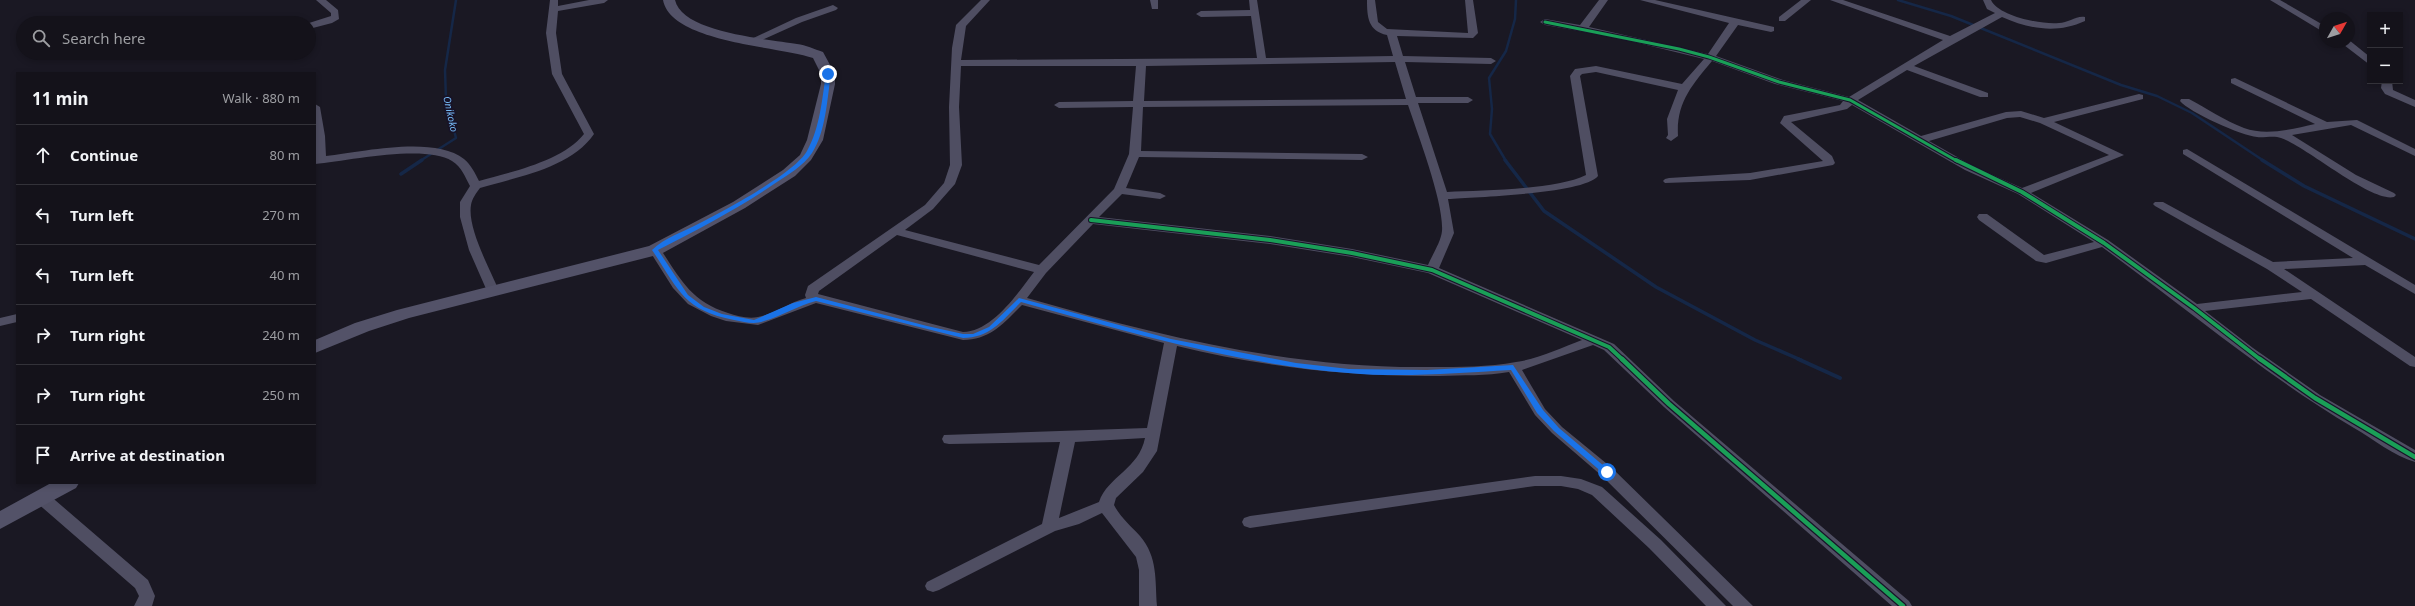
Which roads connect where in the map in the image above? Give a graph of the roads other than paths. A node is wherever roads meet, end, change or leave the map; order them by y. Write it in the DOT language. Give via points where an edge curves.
graph roads {
  1 [pos="320,0"];
  2 [pos="604,0"];
  3 [pos="669,0"];
  4 [pos="986,0"];
  5 [pos="1253,0"];
  6 [pos="1371,0"];
  7 [pos="1469,0"];
  8 [pos="1604,0"];
  9 [pos="1644,0"];
  10 [pos="1691,0"];
  11 [pos="1807,0"];
  12 [pos="1834,0"];
  13 [pos="1988,0"];
  14 [pos="2274,0"];
  15 [pos="554,5"];
  16 [pos="833,8"];
  17 [pos="1679,8"];
  18 [pos="1254,13"];
  19 [pos="2002,13"];
  20 [pos="1201,14"];
  21 [pos="1782,19"];
  22 [pos="2082,19"];
  23 [pos="1545,22"];
  24 [pos="1735,22"];
  25 [pos="316,24"];
  26 [pos="2319,26"];
  27 [pos="1583,28"];
  28 [pos="1771,29"];
  29 [pos="1391,33"];
  30 [pos="1951,40"];
  31 [pos="750,42"];
  32 [pos="2352,48"];
  33 [pos="1709,57"];
  34 [pos="1399,59"];
  35 [pos="2367,60"];
  36 [pos="1490,61"];
  37 [pos="1262,62"];
  38 [pos="956,63"];
  39 [pos="1141,64"];
  40 [pos="1907,67"];
  41 [pos="2235,81"];
  42 [pos="2387,84"];
  43 [pos="1684,88"];
  44 [pos="1984,95"];
  45 [pos="2138,97"];
  46 [pos="1468,100"];
  47 [pos="1850,100"];
  48 [pos="2185,100"];
  49 [pos="1412,101"];
  50 [pos="1137,104"];
  51 [pos="2415,104"];
  52 [pos="1059,105"];
  53 [pos="316,113"];
  54 [pos="2044,121"];
  55 [pos="2326,125"];
  56 [pos="2283,134"];
  57 [pos="1671,138"];
  58 [pos="1920,140"];
  59 [pos="2187,152"];
  60 [pos="2415,153"];
  61 [pos="1135,154"];
  62 [pos="1362,157"];
  63 [pos="318,160"];
  64 [pos="1669,181"];
  65 [pos="476,186"];
  66 [pos="1120,190"];
  67 [pos="2022,192"];
  68 [pos="2390,195"];
  69 [pos="1160,196"];
  70 [pos="1442,196"];
  71 [pos="2159,204"];
  72 [pos="1983,217"];
  73 [pos="1091,220"];
  74 [pos="896,231"];
  75 [pos="2104,243"];
  76 [pos="655,250"];
  77 [pos="2368,261"];
  78 [pos="2271,266"];
  79 [pos="1042,270"];
  80 [pos="1432,270"];
  81 [pos="2415,290"];
  82 [pos="493,291"];
  83 [pos="2313,295"];
  84 [pos="816,299"];
  85 [pos="1019,300"];
  86 [pos="2194,308"];
  87 [pos="16,318"];
  88 [pos="0,322"];
  89 [pos="1171,341"];
  90 [pos="1592,341"];
  91 [pos="316,347"];
  92 [pos="2415,363"];
  93 [pos="1513,367"];
  94 [pos="1153,433"];
  95 [pos="1069,437"];
  96 [pos="949,439"];
  97 [pos="2415,457"];
  98 [pos="66,484"];
  99 [pos="42,498"];
  100 [pos="1106,505"];
  101 [pos="0,521"];
  102 [pos="1250,522"];
  103 [pos="1049,527"];
  104 [pos="932,586"];
  105 [pos="143,606"];
  106 [pos="1148,606"];
  107 [pos="1717,606"];
  108 [pos="1744,606"];
  109 [pos="1903,606"];
  1 -- 25 [label="street" via="335,12 336,17"];
  2 -- 15 [label="street"];
  3 -- 31 [label="main road" via="674,11 691,24"];
  4 -- 38 [label="street" via="961,25"];
  5 -- 18 [label="street"];
  6 -- 29 [label="street" via="1370,17 1374,25 1380,31"];
  7 -- 29 [label="street" via="1473,33 1470,36"];
  8 -- 27 [label="street"];
  9 -- 17 [label="street"];
  10 -- 17 [label="street"];
  11 -- 21 [label="street"];
  12 -- 30 [label="street"];
  13 -- 19 [label="street" via="1990,7"];
  14 -- 26 [label="street"];
  15 -- 65 [label="street" via="551,33 557,74 589,134 587,139 560,157"];
  16 -- 31 [label="street"];
  17 -- 24 [label="street"];
  18 -- 20 [label="street"];
  18 -- 37 [label="street"];
  19 -- 22 [label="street" via="2050,27 2068,26"];
  19 -- 30 [label="street"];
  23 -- 27 [label="street"];
  24 -- 28 [label="street"];
  24 -- 33 [label="street"];
  27 -- 33 [label="street"];
  29 -- 34 [label="street"];
  30 -- 40 [label="street"];
  31 -- 76 [label="main road" via="798,48 818,55 822,60 828,74 828,84 815,140 800,164 778,180 716,218"];
  32 -- 35 [label="street"];
  33 -- 43 [label="street"];
  33 -- 47 [label="street" via="1779,82"];
  34 -- 36 [label="street"];
  34 -- 37 [label="street"];
  34 -- 49 [label="street"];
  37 -- 39 [label="street"];
  38 -- 39 [label="street"];
  38 -- 74 [label="street" via="956,165 953,174 949,184 929,207"];
  39 -- 50 [label="street"];
  40 -- 44 [label="street"];
  40 -- 47 [label="street"];
  41 -- 55 [label="street"];
  42 -- 51 [label="street" via="2389,92"];
  43 -- 57 [label="street" via="1672,119"];
  43 -- 70 [label="street" via="1596,69 1579,71 1575,76 1592,176 1579,183"];
  45 -- 54 [label="street"];
  46 -- 49 [label="street"];
  47 -- 58 [label="street"];
  47 -- 64 [label="street" via="1843,107 1798,115 1786,120 1785,124 1828,158 1829,163 1786,173 1742,178"];
  48 -- 56 [label="street" via="2242,131"];
  49 -- 50 [label="street"];
  49 -- 70 [label="street"];
  50 -- 52 [label="street"];
  50 -- 61 [label="street"];
  53 -- 63 [label="street" via="320,136"];
  54 -- 58 [label="street" via="2020,114 2006,115"];
  54 -- 67 [label="street" via="2118,155"];
  55 -- 56 [label="street"];
  55 -- 60 [label="street" via="2353,122"];
  56 -- 68 [label="street" via="2352,177"];
  58 -- 67 [label="street" via="1969,168"];
  59 -- 77 [label="street"];
  61 -- 62 [label="street"];
  61 -- 66 [label="street"];
  63 -- 65 [label="street" via="399,151 428,151 457,159 465,166"];
  65 -- 82 [label="street" via="468,197 465,208 475,247"];
  66 -- 69 [label="street"];
  66 -- 73 [label="street"];
  67 -- 75 [label="street"];
  70 -- 80 [label="street" via="1448,233"];
  71 -- 78 [label="street"];
  72 -- 75 [label="street" via="2040,258 2046,259"];
  73 -- 79 [label="street"];
  73 -- 80 [label="street" via="1284,242"];
  74 -- 79 [label="street"];
  74 -- 84 [label="street" via="813,289 811,295"];
  75 -- 86 [label="street"];
  76 -- 82 [label="main road"];
  76 -- 84 [label="street" via="690,300 701,308 721,315 754,322"];
  77 -- 78 [label="street"];
  77 -- 81 [label="street"];
  78 -- 83 [label="street"];
  79 -- 85 [label="street"];
  80 -- 90 [label="street"];
  82 -- 91 [label="main road" via="369,325"];
  83 -- 86 [label="street"];
  83 -- 92 [label="street"];
  84 -- 85 [label="street" via="963,336 974,336 991,328"];
  85 -- 89 [label="street"];
  86 -- 97 [label="street" via="2248,351 2315,398"];
  87 -- 88 [label="street"];
  89 -- 93 [label="street" via="1296,365 1349,371 1427,372"];
  89 -- 94 [label="street"];
  90 -- 93 [label="street" via="1544,359"];
  90 -- 109 [label="street" via="1616,353 1669,404"];
  93 -- 108 [label="street" via="1540,412 1556,430 1611,476"];
  94 -- 95 [label="street"];
  94 -- 100 [label="street" via="1150,451 1138,468 1109,496"];
  95 -- 96 [label="street"];
  95 -- 103 [label="street"];
  98 -- 99 [label="main road"];
  99 -- 101 [label="main road"];
  99 -- 105 [label="street" via="142,584 147,596"];
  100 -- 103 [label="street" via="1073,520"];
  100 -- 106 [label="street" via="1112,518 1142,551 1146,562"];
  102 -- 107 [label="street" via="1535,482 1561,481 1581,484 1597,491"];
  103 -- 104 [label="street"];
}
